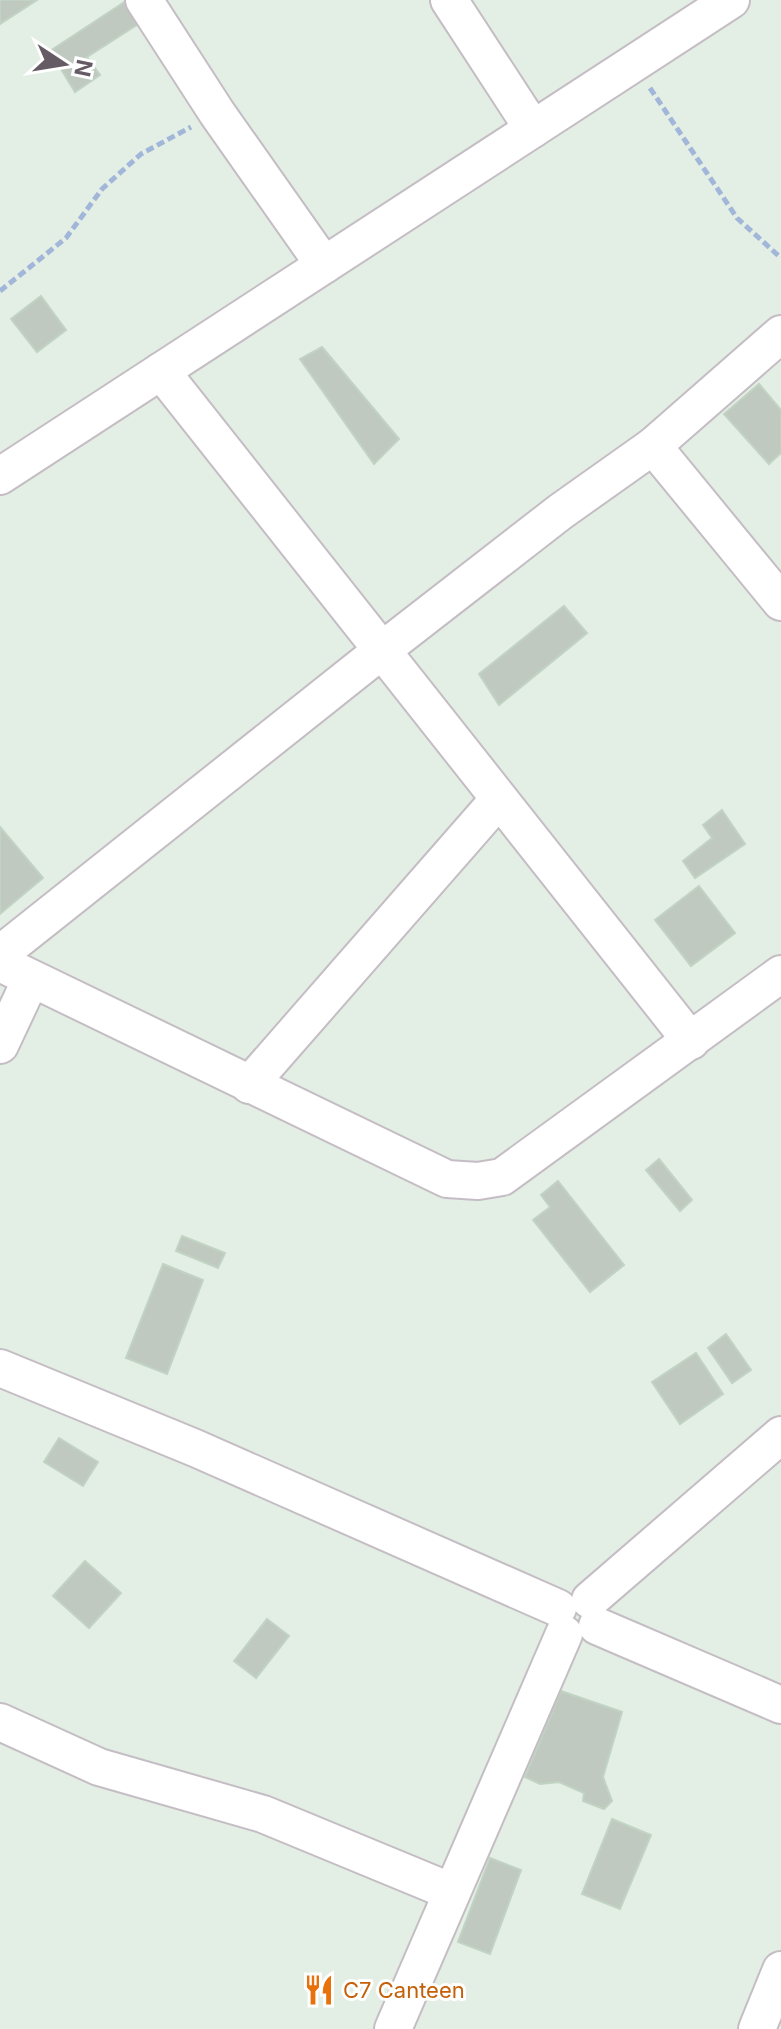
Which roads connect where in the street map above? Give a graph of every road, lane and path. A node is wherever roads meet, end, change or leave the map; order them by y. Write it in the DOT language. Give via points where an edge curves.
graph roads {
  1 [pos="144,0"];
  2 [pos="449,0"];
  3 [pos="731,0"];
  4 [pos="633,64"];
  5 [pos="217,113"];
  6 [pos="533,129"];
  7 [pos="781,258"];
  8 [pos="324,265"];
  9 [pos="0,291"];
  10 [pos="781,334"];
  11 [pos="161,371"];
  12 [pos="653,446"];
  13 [pos="0,476"];
  14 [pos="781,602"];
  15 [pos="381,651"];
  16 [pos="499,799"];
  17 [pos="0,954"];
  18 [pos="16,971"];
  19 [pos="781,974"];
  20 [pos="691,1041"];
  21 [pos="0,1045"];
  22 [pos="249,1085"];
  23 [pos="0,1368"];
  24 [pos="781,1435"];
  25 [pos="577,1617"];
  26 [pos="781,1705"];
  27 [pos="0,1722"];
  28 [pos="452,1892"];
  29 [pos="781,1970"];
  30 [pos="393,2029"];
  31 [pos="757,2029"];
  1 -- 5 [label="street"];
  2 -- 6 [label="street"];
  3 -- 4 [label="street"];
  4 -- 6 [label="street"];
  4 -- 7 [label="path" via="737,218"];
  5 -- 8 [label="street"];
  5 -- 9 [label="path" via="141,154 102,189 66,238"];
  6 -- 8 [label="street"];
  8 -- 11 [label="street"];
  10 -- 12 [label="street"];
  11 -- 13 [label="street"];
  11 -- 15 [label="street"];
  12 -- 14 [label="street"];
  12 -- 15 [label="street"];
  15 -- 16 [label="street"];
  15 -- 17 [label="street"];
  16 -- 20 [label="street"];
  16 -- 22 [label="street"];
  18 -- 21 [label="street"];
  18 -- 22 [label="street"];
  19 -- 20 [label="street"];
  20 -- 22 [label="street" via="502,1177 478,1181 447,1179"];
  23 -- 25 [label="street"];
  24 -- 25 [label="street"];
  25 -- 26 [label="street"];
  25 -- 28 [label="street"];
  27 -- 28 [label="street" via="99,1767 263,1814"];
  28 -- 30 [label="street"];
  29 -- 31 [label="street"];
}
